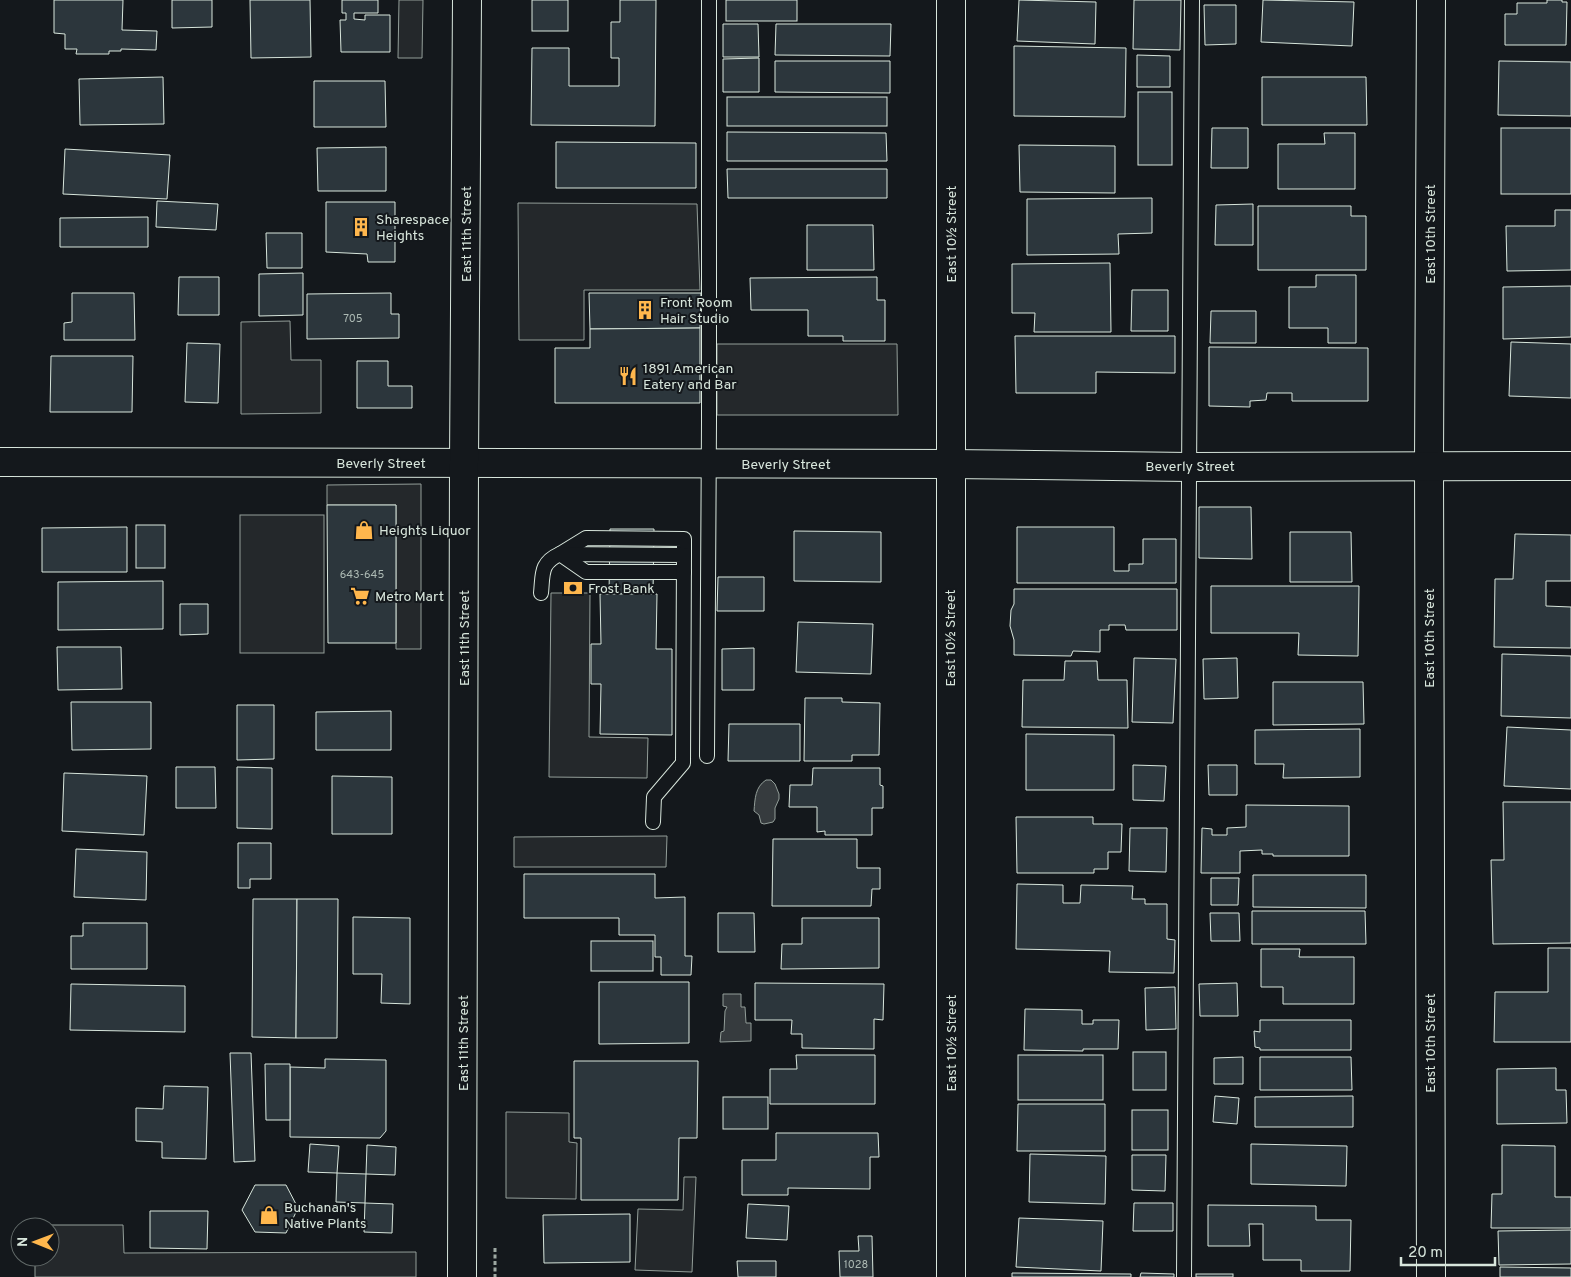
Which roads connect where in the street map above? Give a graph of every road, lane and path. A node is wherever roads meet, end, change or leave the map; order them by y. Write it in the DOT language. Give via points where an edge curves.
graph roads {
  1 [pos="467,0"];
  2 [pos="709,0"];
  3 [pos="951,0"];
  4 [pos="1192,0"];
  5 [pos="1431,0"];
  6 [pos="0,462"];
  7 [pos="464,463"];
  8 [pos="708,464"];
  9 [pos="950,464"];
  10 [pos="1429,465"];
  11 [pos="1571,466"];
  12 [pos="1189,467"];
  13 [pos="560,554"];
  14 [pos="684,572"];
  15 [pos="541,593"];
  16 [pos="706,756"];
  17 [pos="653,822"];
  18 [pos="462,1277"];
  19 [pos="951,1277"];
  20 [pos="1184,1277"];
  21 [pos="1431,1277"];
  1 -- 7 [label="street, East 11th Street"];
  2 -- 8 [label="lane"];
  3 -- 9 [label="street, East 10½ Street"];
  4 -- 12 [label="lane"];
  5 -- 10 [label="street, East 10th Street"];
  6 -- 7 [label="street, Beverly Street"];
  7 -- 8 [label="street, Beverly Street"];
  7 -- 18 [label="street, East 11th Street"];
  8 -- 9 [label="street, Beverly Street"];
  8 -- 16 [label="lane"];
  9 -- 12 [label="street, Beverly Street"];
  9 -- 19 [label="street, East 10½ Street"];
  10 -- 11 [label="street, Beverly Street"];
  10 -- 12 [label="street, Beverly Street"];
  10 -- 21 [label="street, East 10th Street"];
  12 -- 20 [label="lane"];
  13 -- 14 [label="lane" via="586,572"];
  13 -- 14 [label="lane" via="684,555"];
  13 -- 15 [label="lane" via="543,569"];
  14 -- 17 [label="lane" via="684,762 654,797"];
}
